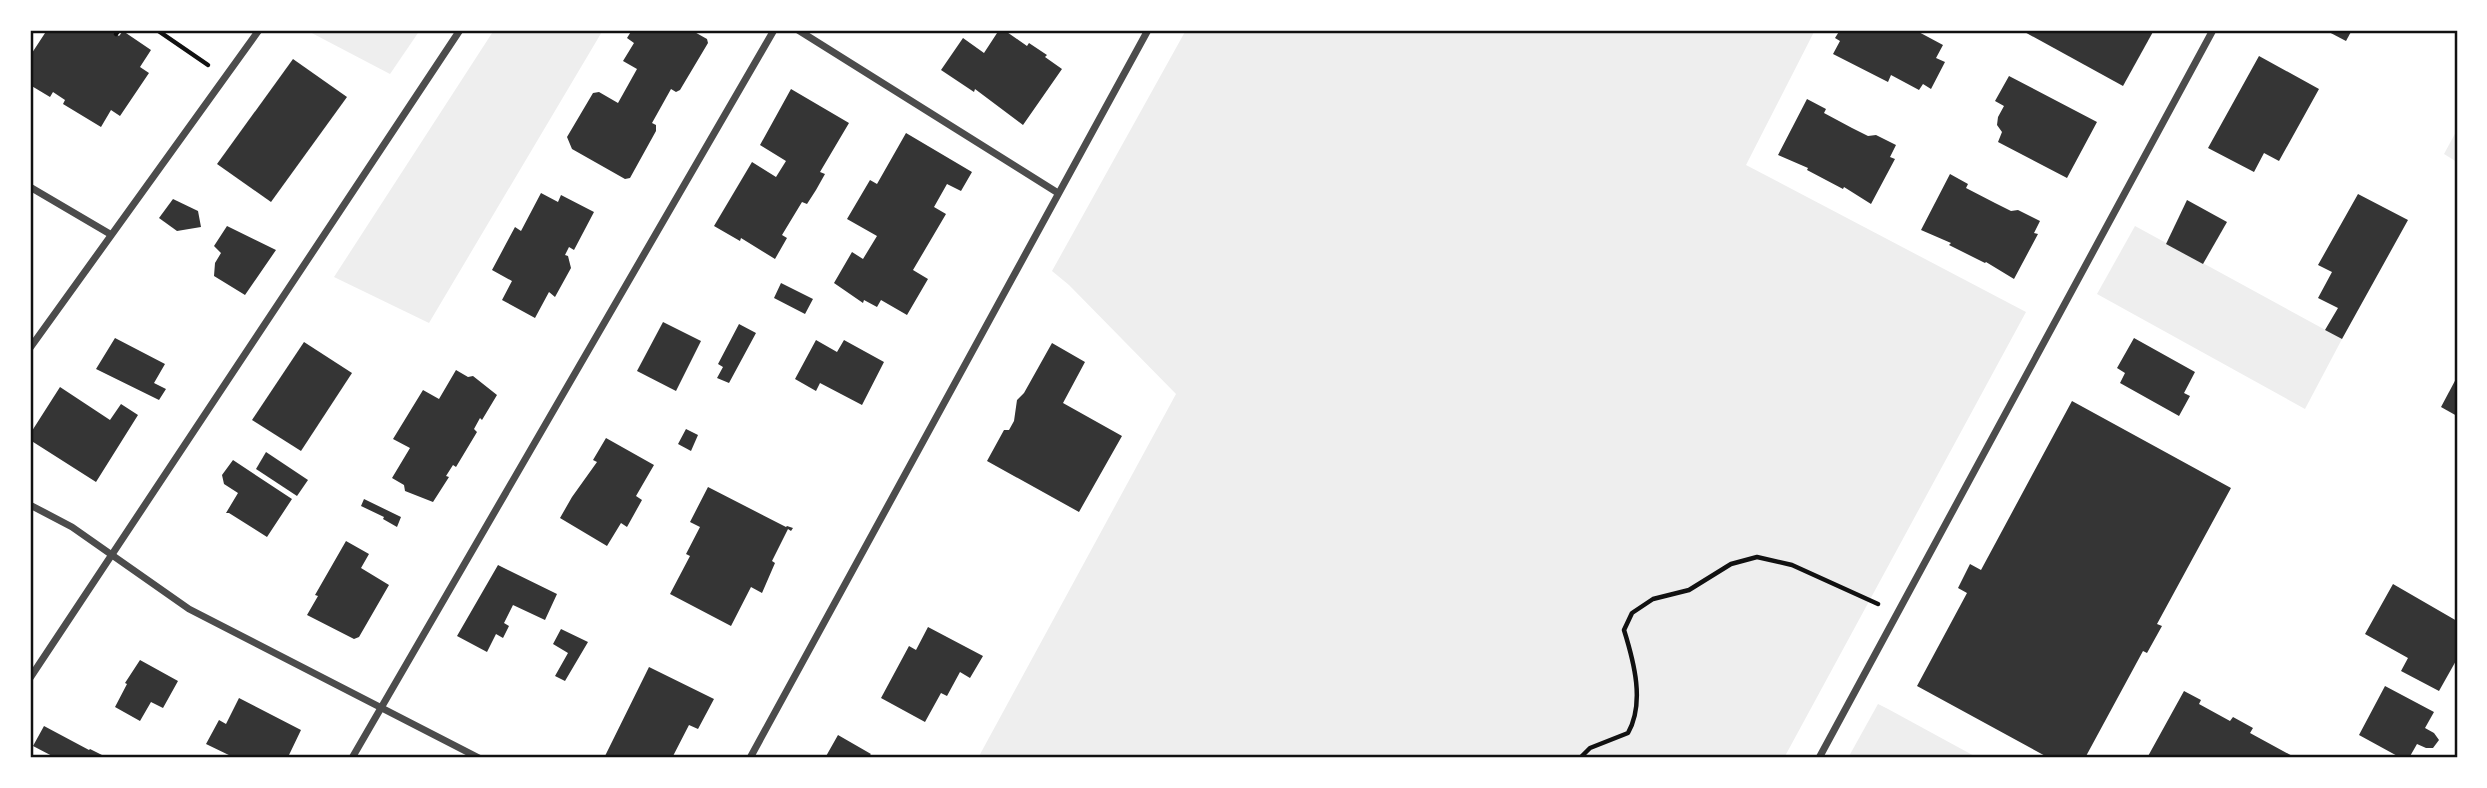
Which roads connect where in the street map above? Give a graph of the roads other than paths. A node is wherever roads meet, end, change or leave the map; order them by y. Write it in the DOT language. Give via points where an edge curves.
graph roads {
  1 [pos="260,30"];
  2 [pos="460,30"];
  3 [pos="774,30"];
  4 [pos="798,30"];
  5 [pos="1148,30"];
  6 [pos="2213,30"];
  7 [pos="30,187"];
  8 [pos="1058,193"];
  9 [pos="110,234"];
  10 [pos="30,348"];
  11 [pos="30,505"];
  12 [pos="111,554"];
  13 [pos="30,677"];
  14 [pos="380,709"];
  15 [pos="352,758"];
  16 [pos="479,758"];
  17 [pos="750,758"];
  18 [pos="1819,758"];
  1 -- 9 [label="street"];
  2 -- 12 [label="street"];
  3 -- 14 [label="street"];
  4 -- 8 [label="street"];
  5 -- 8 [label="street"];
  6 -- 18 [label="street"];
  7 -- 9 [label="street"];
  8 -- 17 [label="street"];
  9 -- 10 [label="street"];
  11 -- 12 [label="street"];
  12 -- 13 [label="street"];
  12 -- 14 [label="street" via="189,609"];
  14 -- 15 [label="street"];
  14 -- 16 [label="street"];
}
